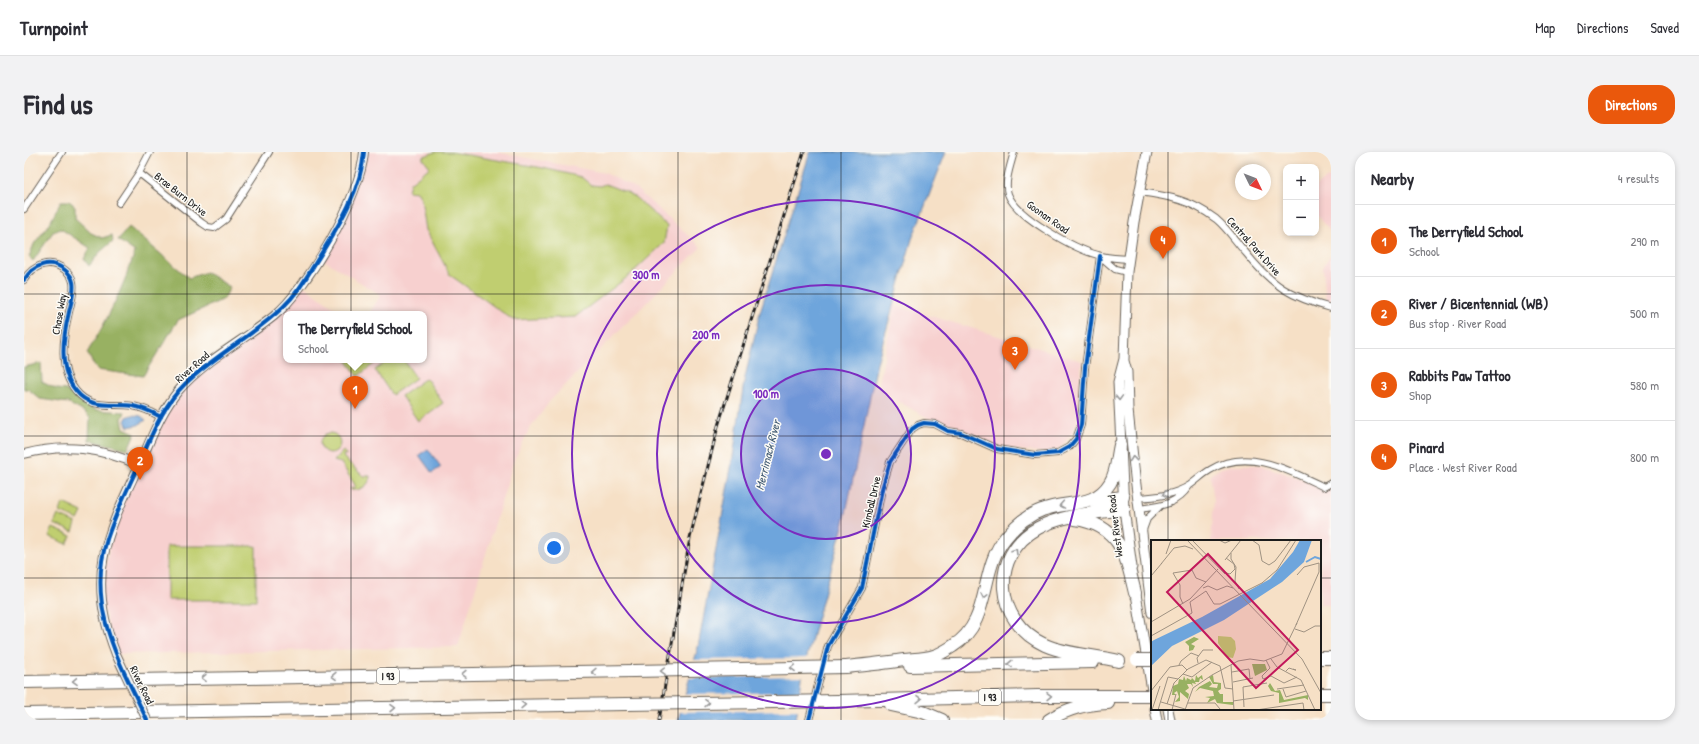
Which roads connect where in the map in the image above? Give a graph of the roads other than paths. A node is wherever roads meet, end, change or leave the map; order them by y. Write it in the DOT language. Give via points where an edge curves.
graph roads {
  1 [pos="62,152"];
  2 [pos="150,152"];
  3 [pos="269,152"];
  4 [pos="364,152"];
  5 [pos="1014,152"];
  6 [pos="1147,152"];
  7 [pos="139,173"];
  8 [pos="1139,192"];
  9 [pos="119,203"];
  10 [pos="24,209"];
  11 [pos="1100,256"];
  12 [pos="1129,259"];
  13 [pos="1127,272"];
  14 [pos="24,280"];
  15 [pos="1331,308"];
  16 [pos="1124,359"];
  17 [pos="161,417"];
  18 [pos="1120,445"];
  19 [pos="24,454"];
  20 [pos="139,465"];
  21 [pos="1331,482"];
  22 [pos="1190,485"];
  23 [pos="1138,498"];
  24 [pos="1089,501"];
  25 [pos="1124,503"];
  26 [pos="1162,505"];
  27 [pos="1139,509"];
  28 [pos="1070,518"];
  29 [pos="1143,536"];
  30 [pos="1135,593"];
  31 [pos="1151,604"];
  32 [pos="1151,660"];
  33 [pos="1119,661"];
  34 [pos="846,667"];
  35 [pos="24,682"];
  36 [pos="1149,694"];
  37 [pos="862,700"];
  38 [pos="1155,710"];
  39 [pos="1168,710"];
  40 [pos="24,714"];
  41 [pos="147,720"];
  42 [pos="809,720"];
  43 [pos="942,720"];
  44 [pos="1049,720"];
  45 [pos="1157,720"];
  46 [pos="1170,720"];
  1 -- 10 [label="street"];
  2 -- 7 [label="street"];
  3 -- 7 [label="street, Brae Burn Drive" via="226,219 214,228 202,223"];
  4 -- 17 [label="street, River Road" via="360,176 349,204 295,294 274,316 186,383"];
  5 -- 11 [label="street, Goonan Road" via="1007,192 1014,204 1050,233"];
  6 -- 8 [label="main road, West River Road"];
  7 -- 9 [label="street"];
  8 -- 12 [label="main road, West River Road"];
  8 -- 15 [label="street, Central Park Drive" via="1182,200 1200,209 1223,225 1261,271 1278,286 1292,295"];
  11 -- 12 [label="street, Goonan Road"];
  11 -- 13 [label="street, Goonan Road" via="1115,269"];
  11 -- 42 [label="street, Kimball Drive" via="1086,361 1081,425 1076,439 1069,447 1058,453 1036,455 997,449 935,424 924,423 912,429 890,462 862,588 828,646"];
  12 -- 13 [label="main road, West River Road"];
  13 -- 16 [label="main road, West River Road"];
  14 -- 17 [label="street, Chase Way" via="31,270 43,264 56,265 71,276 74,287 65,329 64,360 68,379 79,395 97,404 138,407"];
  16 -- 18 [label="main road, West River Road, one-way" via="1118,382"];
  23 -- 16 [label="main road, West River Road, one-way"];
  17 -- 20 [label="street, River Road"];
  18 -- 24 [label="highway" via="1110,483 1098,496"];
  18 -- 25 [label="main road, West River Road"];
  19 -- 20 [label="street" via="49,449 80,448 106,452"];
  20 -- 41 [label="street, River Road, bridge" via="111,528 102,559 100,585 108,634"];
  21 -- 22 [label="street" via="1324,487 1276,466 1243,460 1215,467"];
  22 -- 23 [label="street, one-way" via="1164,495"];
  22 -- 26 [label="street" via="1178,499"];
  23 -- 25 [label="main road"];
  23 -- 27 [label="main road, West River Road"];
  24 -- 25 [label="highway"];
  24 -- 34 [label="highway, one-way" via="1043,509 1028,516 1013,529 1005,538 990,566 981,609 974,624 954,646 934,656"];
  25 -- 27 [label="main road"];
  25 -- 28 [label="highway"];
  25 -- 30 [label="main road, West River Road"];
  26 -- 27 [label="street"];
  26 -- 29 [label="street" via="1147,519"];
  27 -- 29 [label="main road, West River Road"];
  28 -- 30 [label="highway" via="1096,525 1115,538 1125,554"];
  33 -- 28 [label="highway, one-way" via="1062,651 1044,644 1029,636 1016,623 1008,609 1004,594 1004,577 1009,560 1018,545 1038,528"];
  29 -- 31 [label="main road, West River Road"];
  30 -- 36 [label="main road, West River Road"];
  32 -- 33 [label="highway, I 93, bridge"];
  33 -- 34 [label="highway, I 93, one-way"];
  34 -- 35 [label="highway, I 93, one-way, bridge"];
  37 -- 36 [label="highway, I 93, one-way"];
  36 -- 44 [label="highway" via="1123,702 1084,705 1065,710"];
  40 -- 37 [label="highway, I 93, one-way, bridge"];
  37 -- 43 [label="highway" via="909,708"];
  38 -- 45 [label="main road"];
  39 -- 46 [label="main road"];
}
